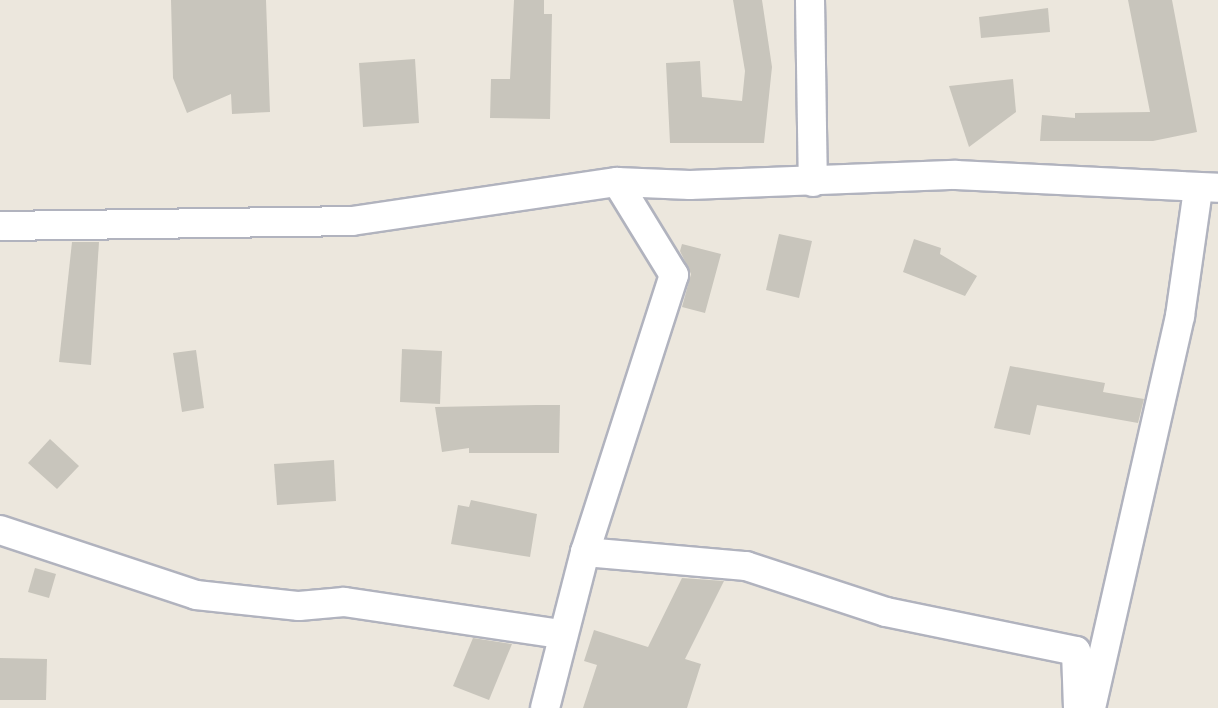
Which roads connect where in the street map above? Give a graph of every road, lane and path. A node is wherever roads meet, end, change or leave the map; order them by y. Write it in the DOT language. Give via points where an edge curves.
graph roads {
  1 [pos="810,0"];
  2 [pos="617,182"];
  3 [pos="813,182"];
  4 [pos="1208,189"];
  5 [pos="0,226"];
  6 [pos="0,530"];
  7 [pos="585,552"];
  8 [pos="561,634"];
  9 [pos="545,708"];
  10 [pos="1078,708"];
  11 [pos="1091,708"];
  1 -- 3 [label="street"];
  2 -- 3 [label="street"];
  2 -- 5 [label="street" via="352,221"];
  2 -- 7 [label="street" via="674,275"];
  3 -- 4 [label="street" via="956,175"];
  4 -- 11 [label="street"];
  6 -- 8 [label="street" via="196,595 299,606 344,602"];
  7 -- 8 [label="street"];
  7 -- 10 [label="street" via="746,566 886,612 1076,651"];
  8 -- 9 [label="street"];
}
